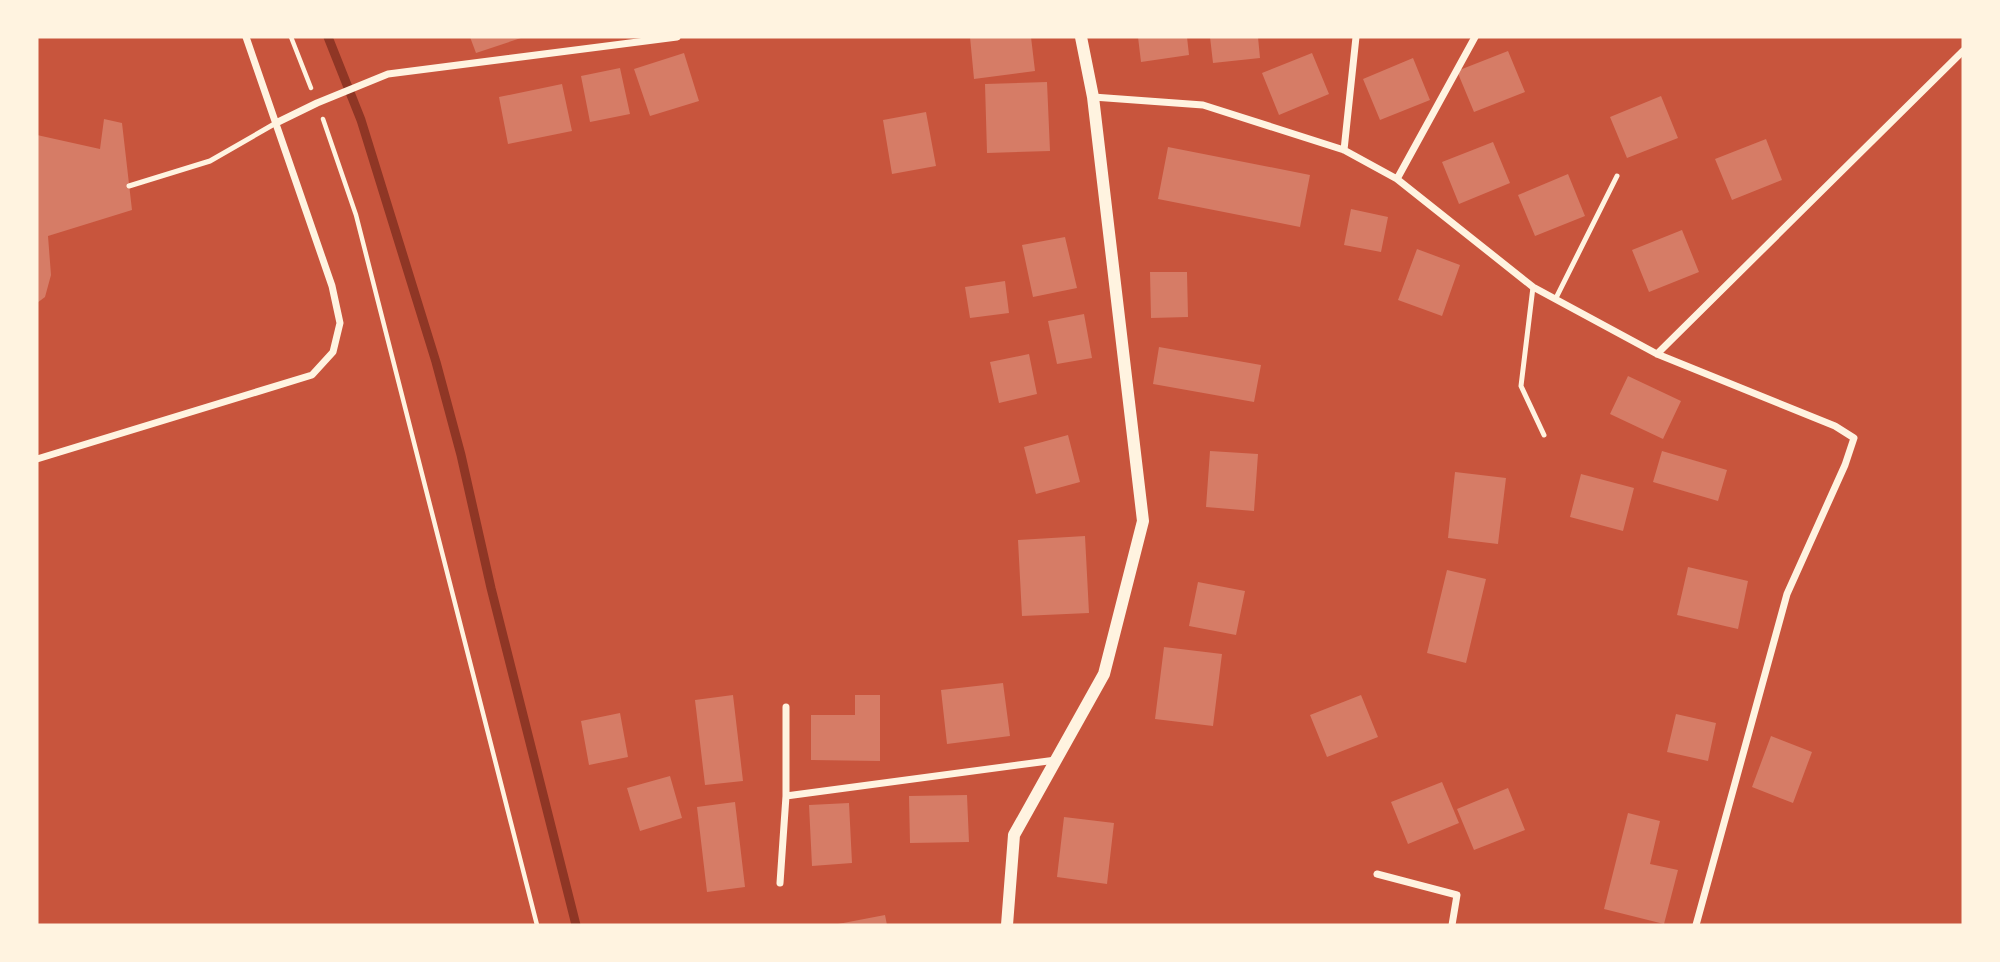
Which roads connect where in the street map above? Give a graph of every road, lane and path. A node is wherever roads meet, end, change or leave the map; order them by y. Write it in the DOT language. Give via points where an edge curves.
graph roads {
  1 [pos="246,37"];
  2 [pos="291,37"];
  3 [pos="677,37"];
  4 [pos="1081,37"];
  5 [pos="1356,37"];
  6 [pos="1475,37"];
  7 [pos="1963,51"];
  8 [pos="1093,97"];
  9 [pos="317,103"];
  10 [pos="276,123"];
  11 [pos="1344,150"];
  12 [pos="1617,176"];
  13 [pos="1397,179"];
  14 [pos="129,186"];
  15 [pos="1533,287"];
  16 [pos="1556,298"];
  17 [pos="1657,354"];
  18 [pos="1544,435"];
  19 [pos="37,459"];
  20 [pos="786,707"];
  21 [pos="1056,760"];
  22 [pos="786,796"];
  23 [pos="1377,874"];
  24 [pos="780,883"];
  25 [pos="537,925"];
  26 [pos="1007,925"];
  27 [pos="1452,925"];
  28 [pos="1696,925"];
  1 -- 10 [label="street"];
  2 -- 9 [label="path"];
  3 -- 9 [label="street" via="388,74"];
  4 -- 8 [label="street"];
  5 -- 11 [label="street"];
  6 -- 13 [label="street"];
  7 -- 17 [label="street"];
  8 -- 11 [label="street" via="1203,105"];
  8 -- 21 [label="street" via="1143,521 1104,674"];
  9 -- 10 [label="street"];
  9 -- 25 [label="path" via="356,215"];
  10 -- 14 [label="lane" via="210,161"];
  10 -- 19 [label="street" via="332,286 340,323 333,352 312,374"];
  11 -- 13 [label="street"];
  12 -- 16 [label="lane"];
  13 -- 15 [label="street"];
  15 -- 16 [label="street"];
  15 -- 18 [label="lane" via="1521,386"];
  16 -- 17 [label="street"];
  17 -- 28 [label="street" via="1835,426 1854,438 1787,594"];
  20 -- 22 [label="street"];
  21 -- 22 [label="street"];
  21 -- 26 [label="street" via="1014,835"];
  22 -- 24 [label="street"];
  23 -- 27 [label="street" via="1457,895"];
}
